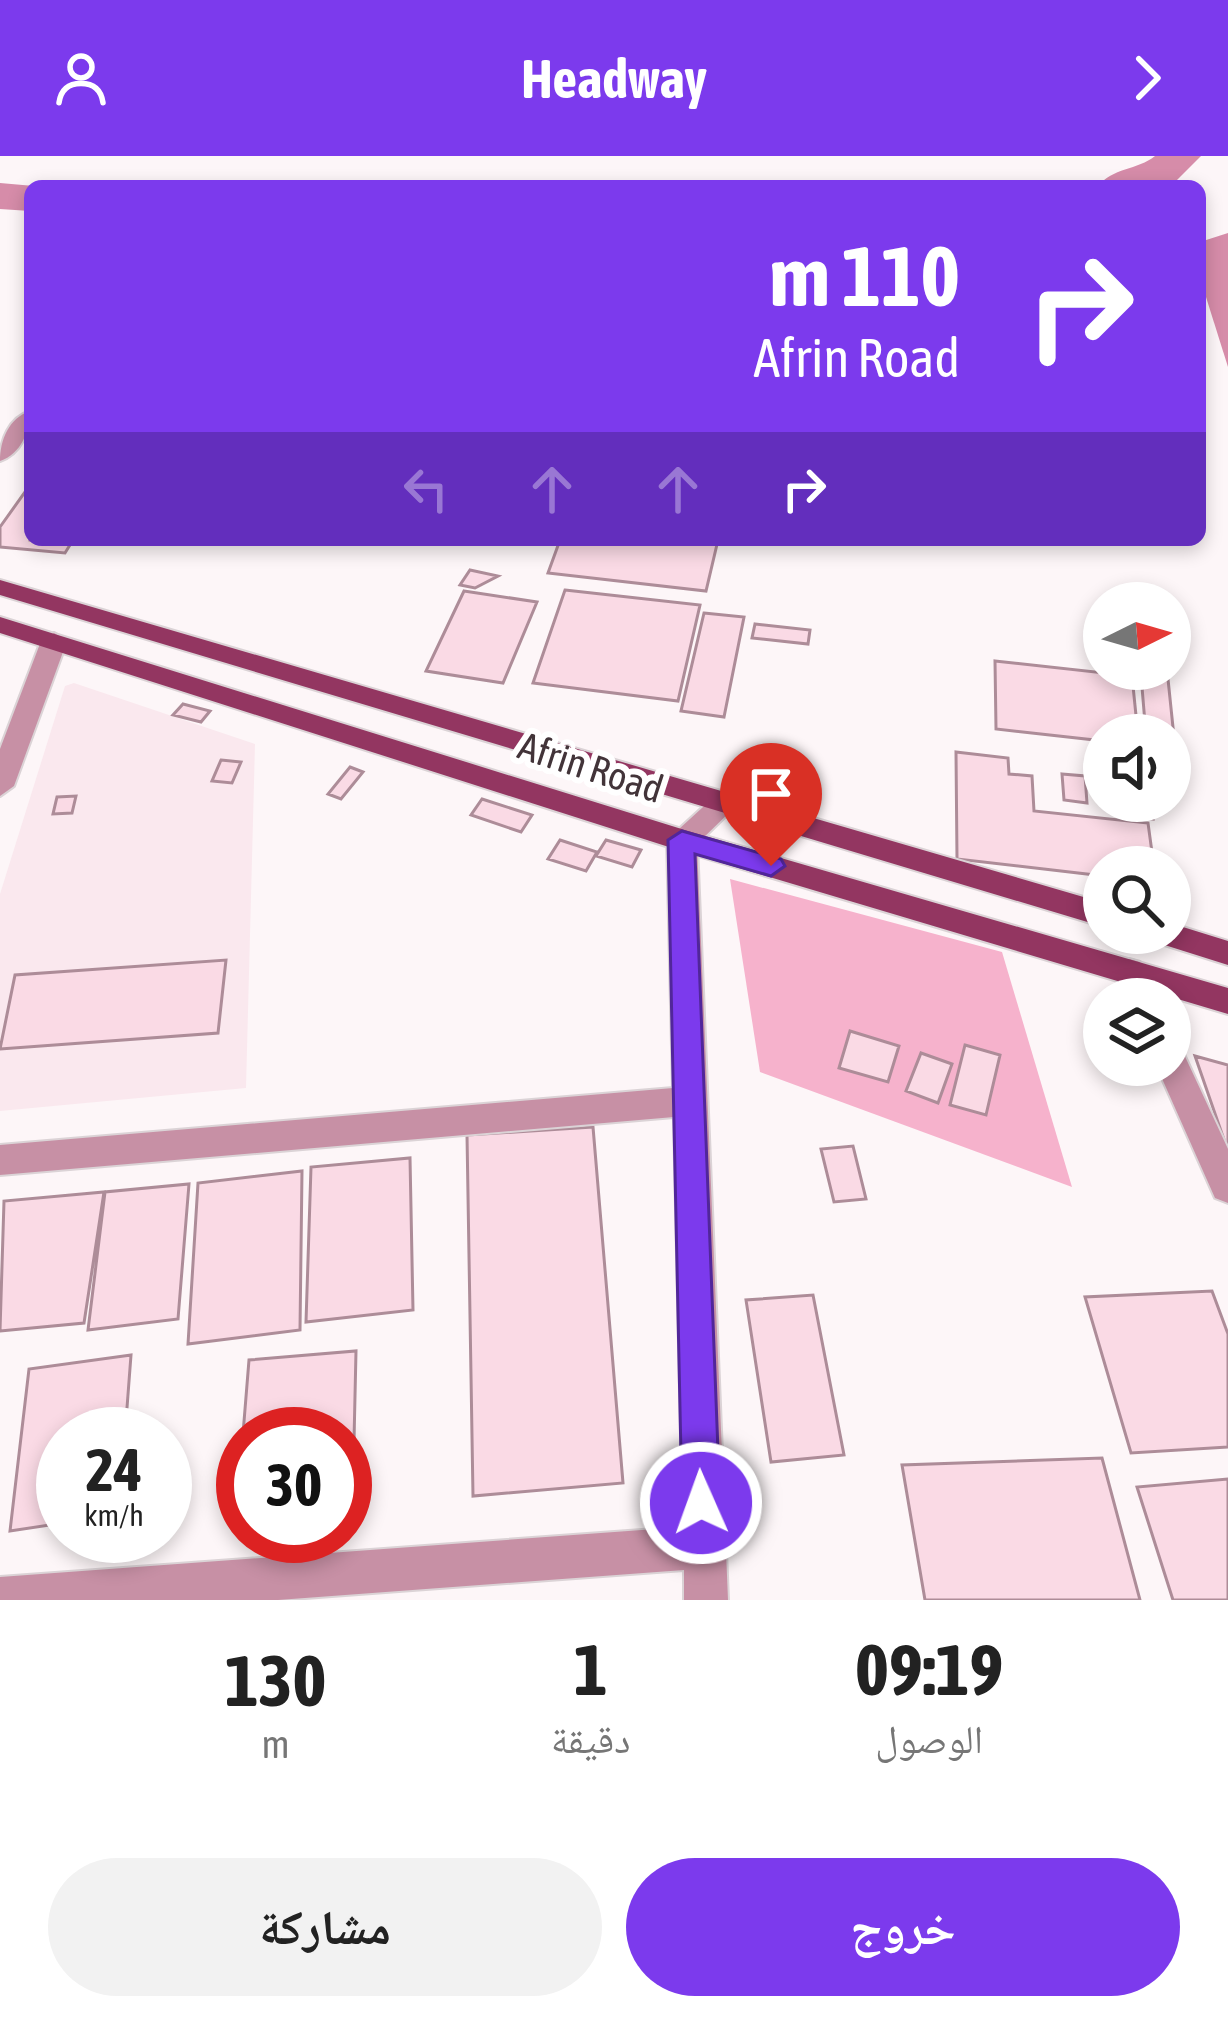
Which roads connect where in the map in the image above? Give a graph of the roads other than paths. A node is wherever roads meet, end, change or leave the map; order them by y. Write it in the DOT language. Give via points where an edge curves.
graph roads {
  1 [pos="24,424"];
  2 [pos="2,451"];
  3 [pos="0,587"];
  4 [pos="0,625"];
  5 [pos="54,641"];
  6 [pos="0,786"];
  7 [pos="724,804"];
  8 [pos="682,840"];
  9 [pos="1083,909"];
  10 [pos="1191,941"];
  11 [pos="1228,952"];
  12 [pos="1114,978"];
  13 [pos="1191,995"];
  14 [pos="1228,1001"];
  15 [pos="1182,1086"];
  16 [pos="686,1101"];
  17 [pos="0,1160"];
  18 [pos="1228,1187"];
  19 [pos="703,1547"];
  20 [pos="0,1599"];
  21 [pos="706,1600"];
  1 -- 2 [label="street"];
  3 -- 7 [label="main road, Afrin Road"];
  4 -- 5 [label="main road, Afrin Road"];
  5 -- 6 [label="street"];
  5 -- 8 [label="main road, Afrin Road"];
  7 -- 8 [label="street"];
  7 -- 9 [label="main road, Afrin Road"];
  8 -- 12 [label="main road, Afrin Road"];
  8 -- 16 [label="street"];
  10 -- 11 [label="main road"];
  13 -- 14 [label="main road, Afrin Road"];
  15 -- 18 [label="street"];
  16 -- 17 [label="street"];
  16 -- 19 [label="street"];
  19 -- 20 [label="street"];
  19 -- 21 [label="street"];
}
